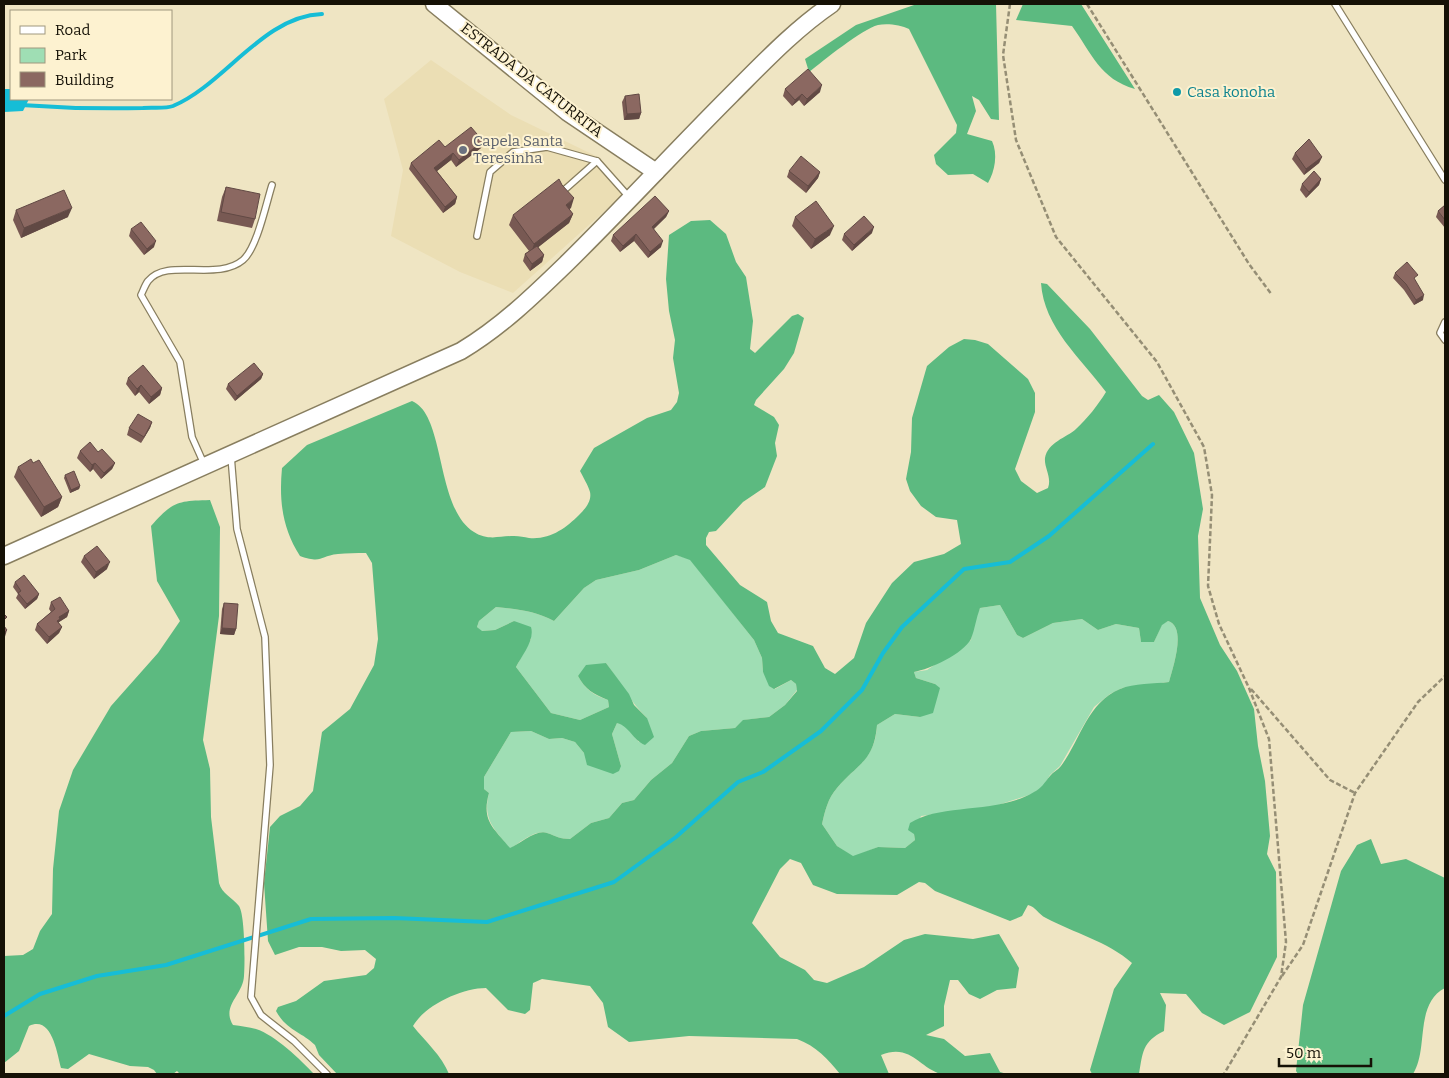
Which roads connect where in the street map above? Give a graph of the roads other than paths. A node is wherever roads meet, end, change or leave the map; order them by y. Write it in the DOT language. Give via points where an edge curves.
graph roads {
  1 [pos="434,4"];
  2 [pos="832,4"];
  3 [pos="1335,4"];
  4 [pos="597,161"];
  5 [pos="656,172"];
  6 [pos="1445,180"];
  7 [pos="272,185"];
  8 [pos="562,192"];
  9 [pos="632,200"];
  10 [pos="477,236"];
  11 [pos="1445,322"];
  12 [pos="1445,340"];
  13 [pos="231,454"];
  14 [pos="205,466"];
  15 [pos="4,556"];
  16 [pos="328,1074"];
  1 -- 5 [label="main road, ESTRADA DA CATURRITA" via="567,112"];
  2 -- 5 [label="main road" via="776,51"];
  3 -- 6 [label="lane"];
  4 -- 8 [label="lane"];
  4 -- 9 [label="lane"];
  4 -- 10 [label="lane" via="547,147 513,152 490,172"];
  5 -- 9 [label="main road"];
  7 -- 14 [label="lane" via="254,242 244,260 224,270 163,271 149,280 141,295 180,362 192,437"];
  9 -- 13 [label="main road" via="517,311 482,338 461,351"];
  11 -- 12 [label="lane" via="1440,333"];
  13 -- 14 [label="main road"];
  13 -- 16 [label="lane" via="237,529 265,637 270,765 251,997 261,1015"];
  14 -- 15 [label="main road"];
}
